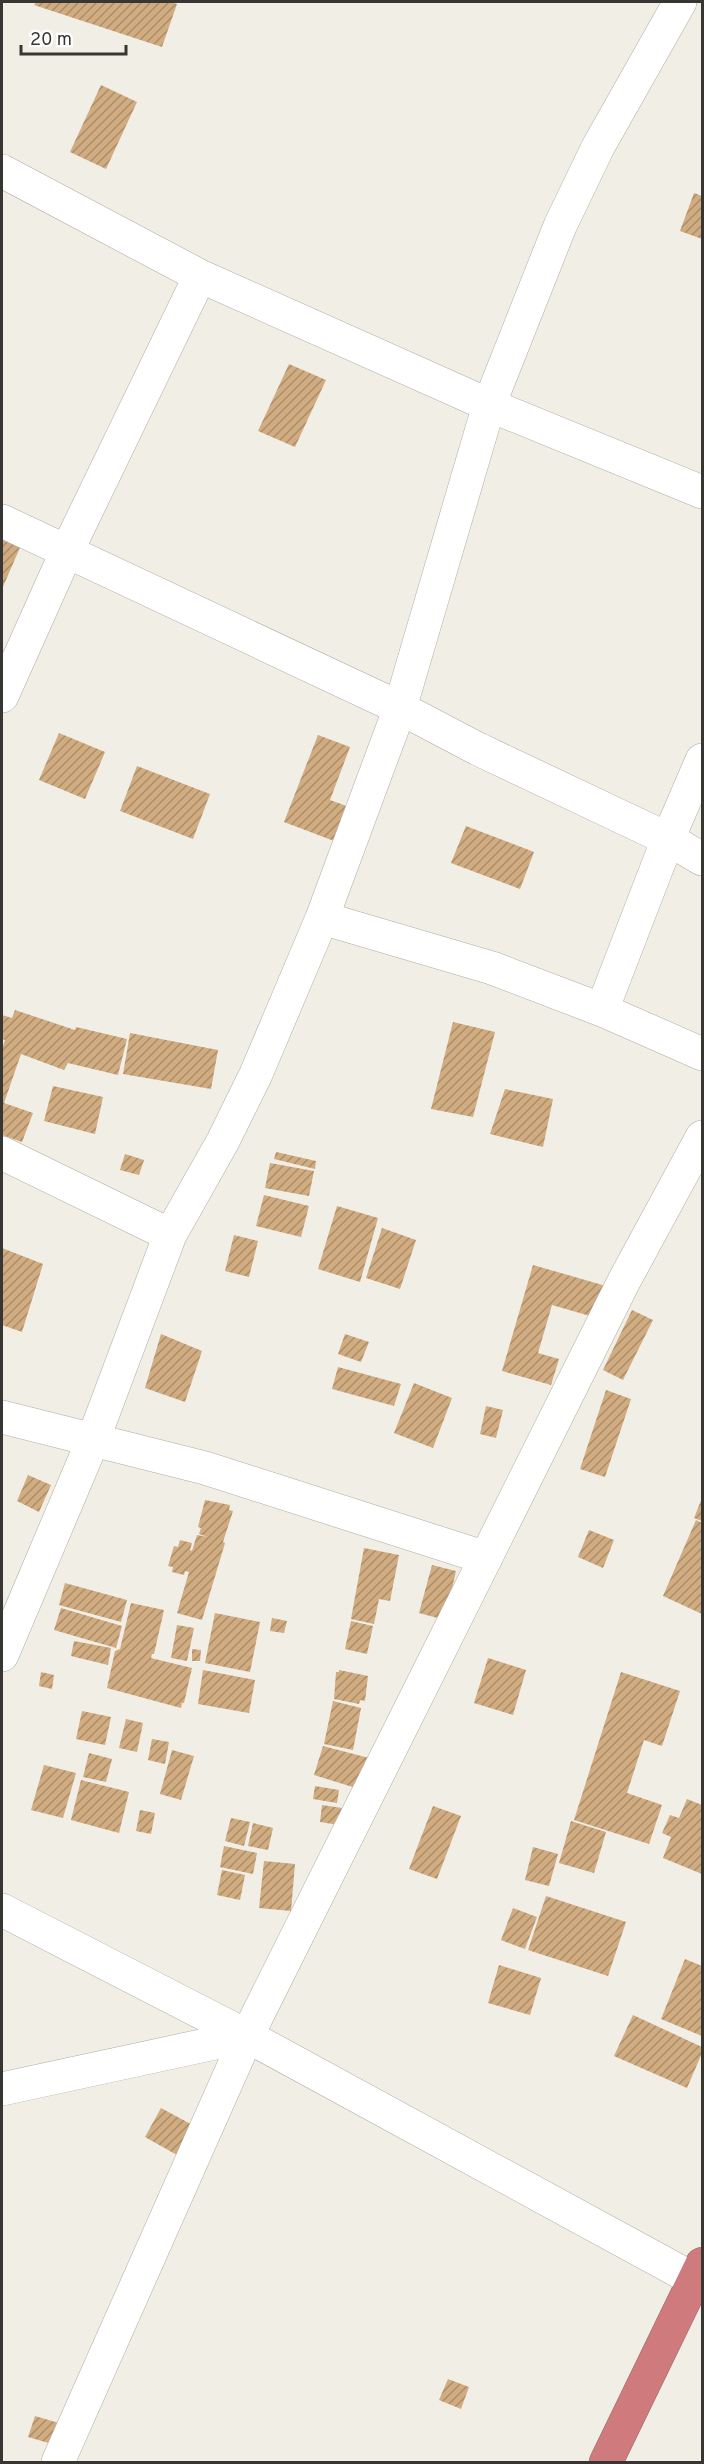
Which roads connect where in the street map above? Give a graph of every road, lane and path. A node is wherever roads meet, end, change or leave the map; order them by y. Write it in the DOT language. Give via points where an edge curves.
graph roads {
  1 [pos="680,2"];
  2 [pos="2,171"];
  3 [pos="200,276"];
  4 [pos="489,405"];
  5 [pos="702,492"];
  6 [pos="2,521"];
  7 [pos="66,553"];
  8 [pos="2,696"];
  9 [pos="400,708"];
  10 [pos="702,760"];
  11 [pos="668,839"];
  12 [pos="702,859"];
  13 [pos="322,918"];
  14 [pos="602,1010"];
  15 [pos="702,1054"];
  16 [pos="702,1137"];
  17 [pos="2,1153"];
  18 [pos="170,1235"];
  19 [pos="2,1417"];
  20 [pos="93,1440"];
  21 [pos="486,1558"];
  22 [pos="2,1655"];
  23 [pos="2,1910"];
  24 [pos="247,2036"];
  25 [pos="2,2089"];
  26 [pos="699,2272"];
  27 [pos="58,2463"];
  28 [pos="606,2463"];
  1 -- 4 [label="street" via="597,147 560,226"];
  2 -- 3 [label="street"];
  3 -- 4 [label="street"];
  3 -- 7 [label="street"];
  4 -- 5 [label="street"];
  4 -- 9 [label="street"];
  6 -- 7 [label="street"];
  7 -- 8 [label="street"];
  7 -- 9 [label="street"];
  9 -- 11 [label="street"];
  9 -- 13 [label="street"];
  10 -- 11 [label="street"];
  11 -- 12 [label="street"];
  11 -- 14 [label="street"];
  13 -- 14 [label="street" via="492,968"];
  13 -- 18 [label="street" via="256,1074"];
  14 -- 15 [label="street"];
  16 -- 21 [label="street" via="624,1281"];
  17 -- 18 [label="street"];
  18 -- 20 [label="street"];
  19 -- 20 [label="street"];
  20 -- 21 [label="street" via="216,1471"];
  20 -- 22 [label="street"];
  21 -- 24 [label="street"];
  23 -- 24 [label="street"];
  24 -- 25 [label="street"];
  24 -- 26 [label="street"];
  24 -- 27 [label="street"];
  26 -- 28 [label="highway"];
}
